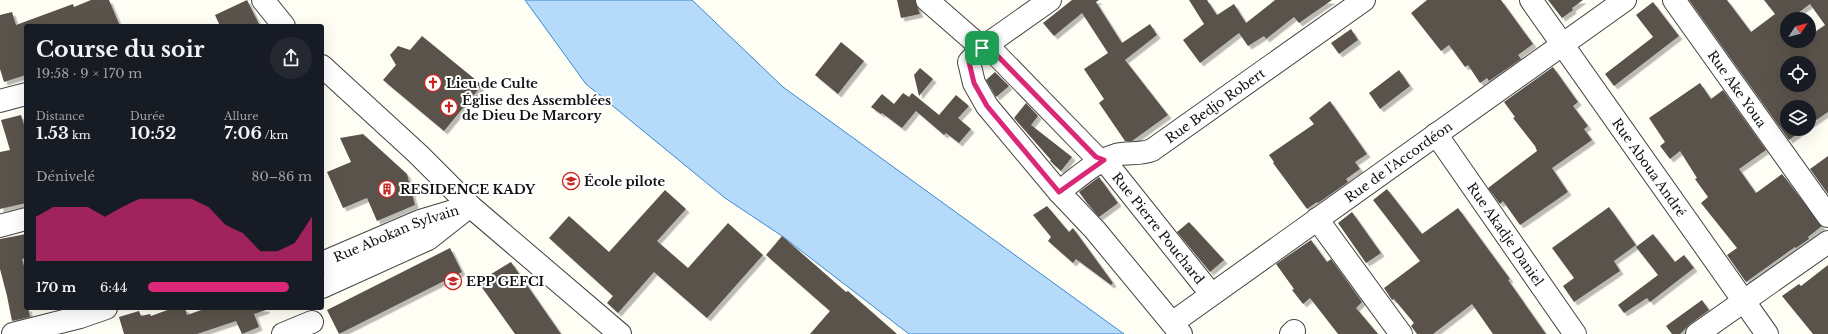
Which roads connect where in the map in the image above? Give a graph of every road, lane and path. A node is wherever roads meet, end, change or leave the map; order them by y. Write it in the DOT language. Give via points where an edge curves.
graph roads {
  1 [pos="263,0"];
  2 [pos="927,0"];
  3 [pos="1050,0"];
  4 [pos="1364,0"];
  5 [pos="1531,0"];
  6 [pos="1625,0"];
  7 [pos="1674,0"];
  8 [pos="282,24"];
  9 [pos="1562,44"];
  10 [pos="984,46"];
  11 [pos="324,68"];
  12 [pos="24,95"];
  13 [pos="0,101"];
  14 [pos="1436,134"];
  15 [pos="1104,160"];
  16 [pos="1059,192"];
  17 [pos="470,206"];
  18 [pos="1828,216"];
  19 [pos="1317,219"];
  20 [pos="24,220"];
  21 [pos="0,226"];
  22 [pos="1828,242"];
  23 [pos="324,262"];
  24 [pos="324,286"];
  25 [pos="1211,294"];
  26 [pos="1743,301"];
  27 [pos="100,310"];
  28 [pos="312,321"];
  29 [pos="1176,328"];
  30 [pos="609,330"];
  31 [pos="1399,333"];
  32 [pos="13,334"];
  33 [pos="283,334"];
  34 [pos="1575,334"];
  35 [pos="1697,334"];
  36 [pos="1767,334"];
  1 -- 8 [label="street"];
  2 -- 10 [label="street, Rue Pierre Pouchard"];
  3 -- 10 [label="street"];
  4 -- 15 [label="street, Rue Bedjo Robert" via="1152,150 1146,153 1114,155"];
  5 -- 9 [label="street, Rue Aboua André"];
  6 -- 9 [label="street, Rue de l'Accordéon"];
  7 -- 18 [label="street, Rue Ake Youa"];
  9 -- 14 [label="street, Rue de l'Accordéon"];
  9 -- 26 [label="street, Rue Aboua André"];
  10 -- 15 [label="street, Rue Pierre Pouchard" via="1096,157"];
  10 -- 16 [label="street" via="969,62 974,83 987,106"];
  11 -- 17 [label="street" via="418,154"];
  12 -- 13 [label="street"];
  14 -- 19 [label="street, Rue de l'Accordéon"];
  14 -- 34 [label="street, Rue Akadje Daniel"];
  15 -- 16 [label="street, Rue Bedjo Robert"];
  15 -- 25 [label="street, Rue Pierre Pouchard"];
  16 -- 29 [label="street" via="1095,230"];
  17 -- 23 [label="street, Rue Abokan Sylvain" via="420,221"];
  17 -- 24 [label="street, Rue Abokan Sylvain" via="428,239"];
  17 -- 30 [label="street"];
  19 -- 25 [label="street, Rue de l'Accordéon"];
  19 -- 31 [label="street"];
  20 -- 21 [label="street"];
  22 -- 26 [label="street"];
  25 -- 29 [label="street, Rue de l'Accordéon"];
  26 -- 35 [label="street"];
  26 -- 36 [label="street, Rue Aboua André"];
  27 -- 32 [label="street"];
  28 -- 33 [label="street"];
}
